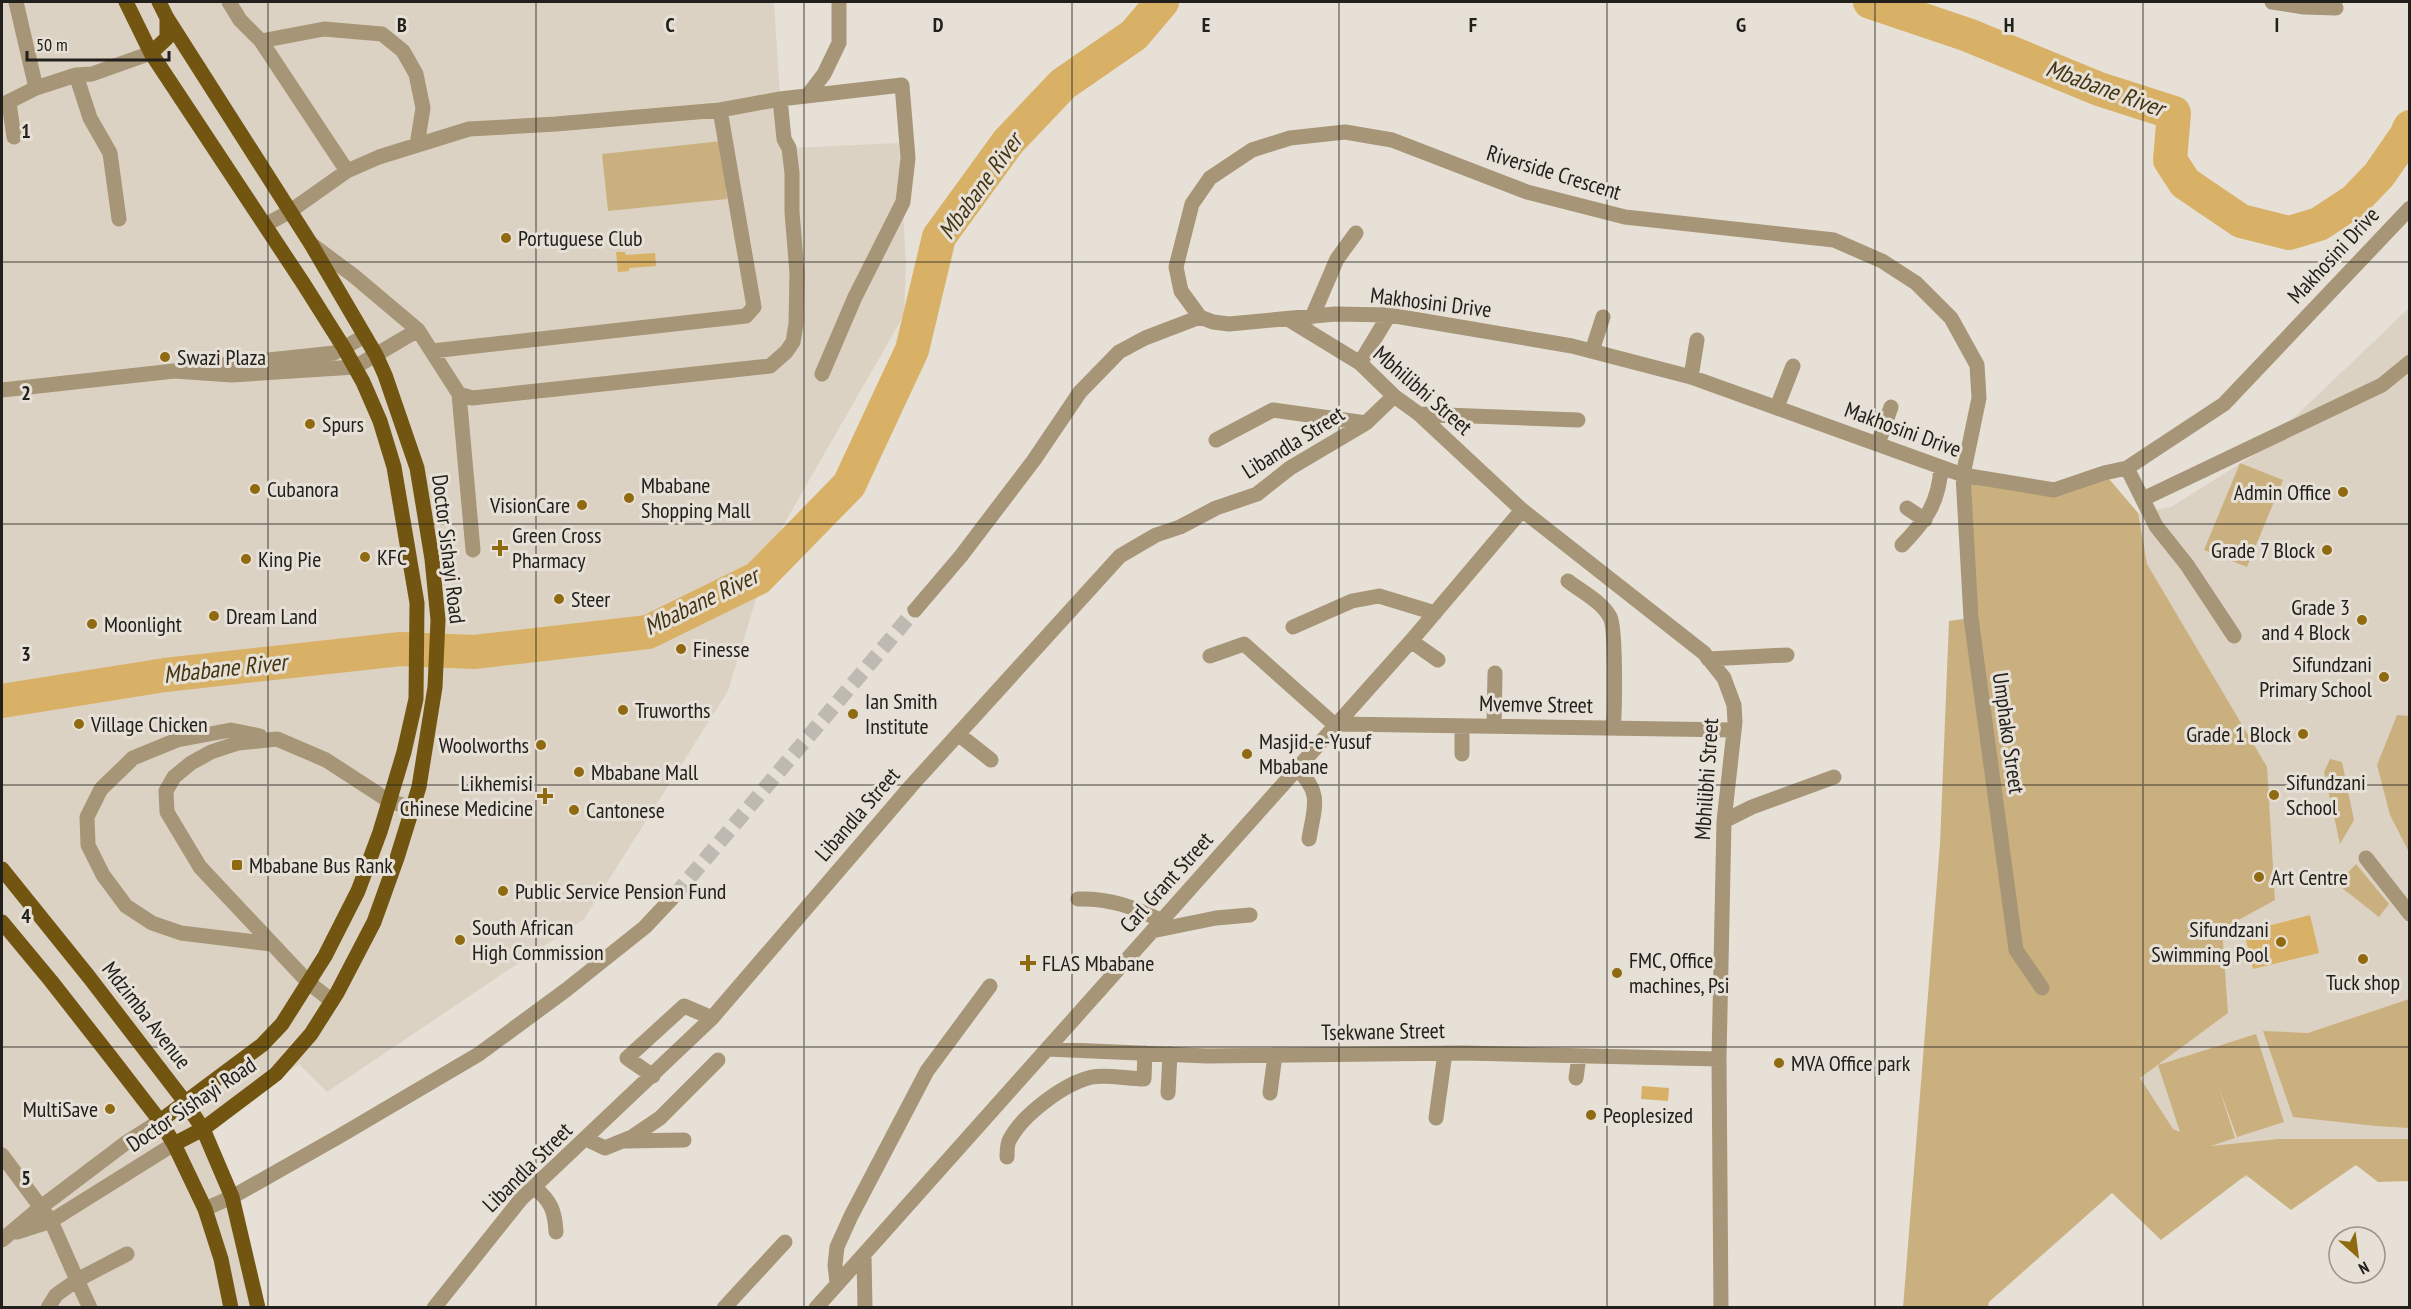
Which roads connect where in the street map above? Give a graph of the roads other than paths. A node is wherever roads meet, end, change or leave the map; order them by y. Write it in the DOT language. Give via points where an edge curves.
graph roads {
  1 [pos="16,2"];
  2 [pos="126,2"];
  3 [pos="159,2"];
  4 [pos="229,2"];
  5 [pos="839,2"];
  6 [pos="2272,2"];
  7 [pos="2336,8"];
  8 [pos="167,18"];
  9 [pos="261,41"];
  10 [pos="151,53"];
  11 [pos="76,75"];
  12 [pos="36,88"];
  13 [pos="808,95"];
  14 [pos="780,99"];
  15 [pos="5,104"];
  16 [pos="720,110"];
  17 [pos="14,137"];
  18 [pos="417,145"];
  19 [pos="347,171"];
  20 [pos="2409,208"];
  21 [pos="289,212"];
  22 [pos="119,219"];
  23 [pos="265,225"];
  24 [pos="1356,233"];
  25 [pos="311,244"];
  26 [pos="1389,315"];
  27 [pos="1200,317"];
  28 [pos="1312,317"];
  29 [pos="1603,317"];
  30 [pos="1288,320"];
  31 [pos="418,330"];
  32 [pos="365,336"];
  33 [pos="1697,340"];
  34 [pos="344,348"];
  35 [pos="432,351"];
  36 [pos="1592,351"];
  37 [pos="376,355"];
  38 [pos="2409,362"];
  39 [pos="1360,363"];
  40 [pos="1793,366"];
  41 [pos="355,367"];
  42 [pos="174,371"];
  43 [pos="822,374"];
  44 [pos="1691,377"];
  45 [pos="2,390"];
  46 [pos="459,394"];
  47 [pos="1394,396"];
  48 [pos="1777,407"];
  49 [pos="1891,407"];
  50 [pos="1419,414"];
  51 [pos="1578,420"];
  52 [pos="1366,423"];
  53 [pos="1216,440"];
  54 [pos="1878,444"];
  55 [pos="1941,467"];
  56 [pos="2127,468"];
  57 [pos="1963,475"];
  58 [pos="2143,499"];
  59 [pos="1907,508"];
  60 [pos="1522,510"];
  61 [pos="1925,520"];
  62 [pos="1902,545"];
  63 [pos="473,550"];
  64 [pos="1568,581"];
  65 [pos="915,610"];
  66 [pos="1435,613"];
  67 [pos="1293,627"];
  68 [pos="2234,636"];
  69 [pos="1411,641"];
  70 [pos="1787,655"];
  71 [pos="1210,657"];
  72 [pos="1708,659"];
  73 [pos="1438,660"];
  74 [pos="1495,672"];
  75 [pos="1337,725"];
  76 [pos="1462,726"];
  77 [pos="1494,726"];
  78 [pos="1613,728"];
  79 [pos="1734,730"];
  80 [pos="958,734"];
  81 [pos="277,739"];
  82 [pos="1462,754"];
  83 [pos="990,760"];
  84 [pos="1297,769"];
  85 [pos="1834,777"];
  86 [pos="389,801"];
  87 [pos="413,808"];
  88 [pos="1724,821"];
  89 [pos="1309,839"];
  90 [pos="2366,858"];
  91 [pos="2,869"];
  92 [pos="675,895"];
  93 [pos="1078,899"];
  94 [pos="2409,914"];
  95 [pos="1250,915"];
  96 [pos="2,922"];
  97 [pos="1157,926"];
  98 [pos="271,944"];
  99 [pos="309,984"];
  100 [pos="990,986"];
  101 [pos="2042,988"];
  102 [pos="332,1001"];
  103 [pos="712,1018"];
  104 [pos="1047,1049"];
  105 [pos="1145,1053"];
  106 [pos="1445,1053"];
  107 [pos="1170,1054"];
  108 [pos="1275,1055"];
  109 [pos="1579,1056"];
  110 [pos="1719,1059"];
  111 [pos="717,1060"];
  112 [pos="653,1076"];
  113 [pos="1576,1078"];
  114 [pos="1168,1093"];
  115 [pos="1270,1093"];
  116 [pos="186,1102"];
  117 [pos="1436,1118"];
  118 [pos="160,1121"];
  119 [pos="203,1129"];
  120 [pos="586,1139"];
  121 [pos="684,1140"];
  122 [pos="624,1141"];
  123 [pos="174,1144"];
  124 [pos="2,1155"];
  125 [pos="1007,1157"];
  126 [pos="534,1187"];
  127 [pos="232,1197"];
  128 [pos="41,1207"];
  129 [pos="205,1209"];
  130 [pos="51,1221"];
  131 [pos="556,1233"];
  132 [pos="6,1237"];
  133 [pos="785,1242"];
  134 [pos="127,1254"];
  135 [pos="864,1256"];
  136 [pos="77,1280"];
  137 [pos="837,1282"];
  138 [pos="48,1308"];
  139 [pos="90,1308"];
  140 [pos="231,1308"];
  141 [pos="258,1308"];
  142 [pos="434,1308"];
  143 [pos="724,1308"];
  144 [pos="816,1308"];
  145 [pos="865,1308"];
  146 [pos="1721,1308"];
  1 -- 12 [label="street"];
  2 -- 10 [label="main road, Doctor Sishayi Road"];
  3 -- 8 [label="main road, Doctor Sishayi Road"];
  4 -- 9 [label="street"];
  5 -- 13 [label="street" via="839,43"];
  6 -- 7 [label="street"];
  8 -- 10 [label="main road" via="167,38"];
  8 -- 21 [label="main road, Doctor Sishayi Road"];
  9 -- 18 [label="street" via="324,29 382,34 403,51 416,74 423,108"];
  9 -- 19 [label="street"];
  10 -- 11 [label="street" via="92,74"];
  10 -- 23 [label="main road, Doctor Sishayi Road"];
  11 -- 12 [label="street"];
  11 -- 22 [label="street" via="90,118 110,153"];
  12 -- 15 [label="street"];
  13 -- 14 [label="street"];
  13 -- 43 [label="street" via="902,85 908,158 903,201"];
  14 -- 16 [label="street"];
  14 -- 46 [label="street" via="792,173 797,273 793,342 776,362 762,368 472,398"];
  15 -- 17 [label="street"];
  16 -- 18 [label="street" via="469,129"];
  16 -- 35 [label="street" via="754,307 746,316"];
  18 -- 19 [label="street"];
  19 -- 21 [label="street"];
  20 -- 56 [label="street, Makhosini Drive" via="2224,404"];
  21 -- 23 [label="street"];
  21 -- 25 [label="main road, Doctor Sishayi Road"];
  23 -- 34 [label="main road, Doctor Sishayi Road"];
  24 -- 28 [label="street" via="1337,259"];
  25 -- 31 [label="street"];
  25 -- 32 [label="main road, Doctor Sishayi Road"];
  26 -- 28 [label="street, Makhosini Drive"];
  26 -- 36 [label="street, Makhosini Drive"];
  26 -- 39 [label="street"];
  27 -- 30 [label="street" via="1229,324"];
  27 -- 57 [label="street, Riverside Crescent" via="1181,291 1176,267 1192,204 1210,178 1252,150 1290,138 1345,132 1392,140 1527,192 1625,218 1834,240 1882,261 1916,283 1951,318 1977,365 1979,398"];
  27 -- 65 [label="street" via="1119,352 1080,392 962,556"];
  28 -- 30 [label="street, Makhosini Drive"];
  29 -- 36 [label="street"];
  30 -- 39 [label="street, Mbhilibhi Street"];
  31 -- 35 [label="street"];
  31 -- 37 [label="street"];
  32 -- 34 [label="street"];
  32 -- 37 [label="main road, Doctor Sishayi Road"];
  33 -- 44 [label="street"];
  34 -- 41 [label="main road, Doctor Sishayi Road"];
  34 -- 42 [label="street" via="334,353"];
  35 -- 46 [label="street"];
  36 -- 44 [label="street, Makhosini Drive"];
  37 -- 41 [label="street"];
  37 -- 87 [label="main road, Doctor Sishayi Road" via="417,468 438,620 430,730"];
  38 -- 58 [label="street" via="2382,385"];
  39 -- 47 [label="street, Mbhilibhi Street"];
  40 -- 48 [label="street"];
  41 -- 42 [label="street" via="232,375"];
  41 -- 86 [label="main road, Doctor Sishayi Road" via="380,421 394,467 417,603 416,699"];
  42 -- 45 [label="street"];
  44 -- 48 [label="street, Makhosini Drive"];
  46 -- 63 [label="street"];
  47 -- 50 [label="street, Mbhilibhi Street"];
  47 -- 52 [label="street, Libandla Street"];
  48 -- 54 [label="street, Makhosini Drive"];
  49 -- 54 [label="street"];
  50 -- 51 [label="street"];
  50 -- 60 [label="street, Mbhilibhi Street"];
  52 -- 53 [label="street" via="1273,410"];
  52 -- 80 [label="street, Libandla Street" via="1290,468 1257,494 1156,535 1120,556"];
  54 -- 55 [label="street, Makhosini Drive"];
  55 -- 57 [label="street, Makhosini Drive"];
  55 -- 61 [label="street" via="1940,486"];
  56 -- 57 [label="street, Makhosini Drive" via="2054,490"];
  56 -- 58 [label="street"];
  57 -- 101 [label="street, Umphako Street" via="1971,618 2016,950"];
  58 -- 68 [label="street" via="2156,526"];
  59 -- 61 [label="street"];
  60 -- 66 [label="street, Carl Grant Street"];
  60 -- 72 [label="street, Mbhilibhi Street"];
  61 -- 62 [label="street"];
  64 -- 78 [label="street" via="1602,606 1612,619"];
  66 -- 67 [label="street" via="1379,596 1352,601"];
  66 -- 69 [label="street, Carl Grant Street"];
  69 -- 73 [label="street"];
  69 -- 75 [label="street, Carl Grant Street"];
  70 -- 72 [label="street"];
  71 -- 75 [label="street" via="1244,644"];
  72 -- 79 [label="street, Mbhilibhi Street" via="1728,687 1734,705"];
  74 -- 77 [label="street"];
  75 -- 76 [label="street, Mvemve Street"];
  75 -- 84 [label="street, Carl Grant Street"];
  76 -- 77 [label="street, Mvemve Street"];
  76 -- 82 [label="street"];
  77 -- 78 [label="street, Mvemve Street"];
  78 -- 79 [label="street, Mvemve Street"];
  79 -- 88 [label="street, Mbhilibhi Street"];
  80 -- 83 [label="street"];
  80 -- 103 [label="street, Libandla Street"];
  81 -- 86 [label="street" via="326,760"];
  81 -- 98 [label="street" via="238,743 211,752 174,777 166,791 167,812 200,867"];
  81 -- 98 [label="street" via="231,730 177,740 133,758 101,789 87,817 88,845 103,875 126,906 152,923 181,933"];
  84 -- 89 [label="street" via="1310,781 1315,802"];
  84 -- 97 [label="street, Carl Grant Street"];
  85 -- 88 [label="street"];
  86 -- 87 [label="street"];
  86 -- 99 [label="main road, Doctor Sishayi Road" via="358,891"];
  87 -- 102 [label="main road, Doctor Sishayi Road" via="374,922"];
  88 -- 110 [label="street, Mbhilibhi Street"];
  90 -- 94 [label="street"];
  91 -- 116 [label="main road, Mdzimba Avenue"];
  92 -- 127 [label="street" via="645,927 479,1054"];
  93 -- 97 [label="street" via="1100,898 1134,907"];
  95 -- 97 [label="street"];
  96 -- 118 [label="main road"];
  97 -- 104 [label="street, Carl Grant Street"];
  98 -- 99 [label="street"];
  99 -- 102 [label="street"];
  99 -- 116 [label="main road, Doctor Sishayi Road" via="282,1024 262,1045"];
  100 -- 137 [label="street" via="927,1071 851,1216 837,1247"];
  102 -- 119 [label="main road, Doctor Sishayi Road" via="311,1034 276,1074"];
  103 -- 112 [label="street, Libandla Street"];
  103 -- 112 [label="street" via="684,1006 627,1059"];
  104 -- 105 [label="street, Tsekwane Street"];
  104 -- 135 [label="street, Carl Grant Street"];
  105 -- 107 [label="street, Tsekwane Street"];
  105 -- 125 [label="street" via="1144,1079 1094,1077 1058,1093 1027,1117 1009,1140"];
  106 -- 108 [label="street, Tsekwane Street"];
  106 -- 109 [label="street, Tsekwane Street"];
  106 -- 117 [label="street"];
  107 -- 108 [label="street, Tsekwane Street"];
  107 -- 114 [label="street"];
  108 -- 115 [label="street"];
  109 -- 110 [label="street, Tsekwane Street"];
  109 -- 113 [label="street"];
  110 -- 146 [label="street, Mbhilibhi Street"];
  111 -- 122 [label="street" via="660,1118"];
  112 -- 120 [label="street, Libandla Street"];
  116 -- 118 [label="main road, Doctor Sishayi Road"];
  116 -- 119 [label="main road, Mdzimba Avenue"];
  118 -- 123 [label="main road"];
  118 -- 128 [label="street, Doctor Sishayi Road"];
  119 -- 123 [label="main road, Doctor Sishayi Road"];
  119 -- 127 [label="main road, Mdzimba Avenue"];
  120 -- 122 [label="street" via="605,1148"];
  120 -- 126 [label="street, Libandla Street"];
  121 -- 122 [label="street"];
  123 -- 129 [label="main road"];
  123 -- 130 [label="street, Doctor Sishayi Road"];
  124 -- 128 [label="street"];
  126 -- 131 [label="street" via="555,1213"];
  126 -- 142 [label="street, Libandla Street"];
  127 -- 129 [label="street"];
  127 -- 141 [label="main road, Mdzimba Avenue"];
  128 -- 130 [label="street"];
  128 -- 132 [label="street, Doctor Sishayi Road"];
  129 -- 140 [label="main road"];
  130 -- 132 [label="street, Doctor Sishayi Road"];
  130 -- 136 [label="street"];
  133 -- 143 [label="street"];
  134 -- 136 [label="street"];
  135 -- 137 [label="street, Carl Grant Street"];
  135 -- 145 [label="street"];
  136 -- 138 [label="street" via="56,1295"];
  136 -- 139 [label="street"];
  137 -- 144 [label="street, Carl Grant Street"];
}
